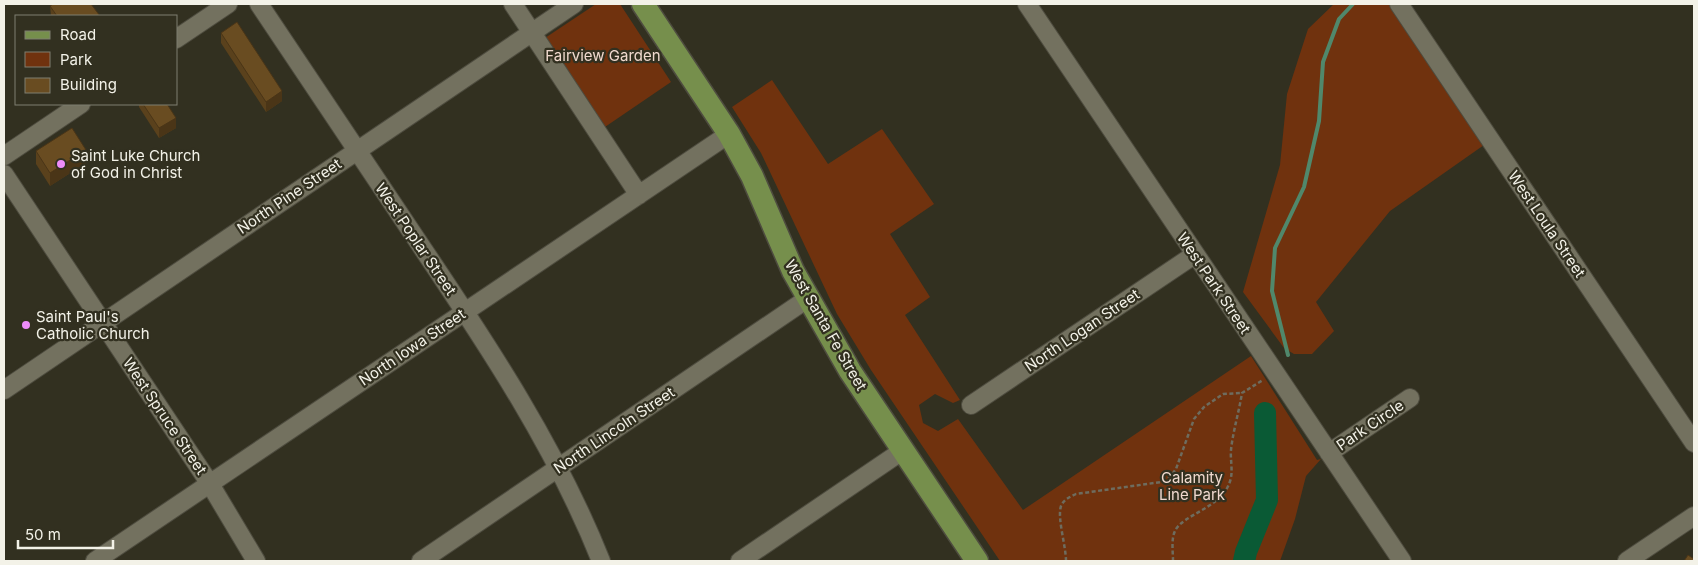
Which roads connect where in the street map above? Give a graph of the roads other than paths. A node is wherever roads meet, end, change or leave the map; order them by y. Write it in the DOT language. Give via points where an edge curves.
graph roads {
  1 [pos="228,4"];
  2 [pos="259,4"];
  3 [pos="513,4"];
  4 [pos="574,4"];
  5 [pos="642,4"];
  6 [pos="1027,4"];
  7 [pos="1399,4"];
  8 [pos="532,32"];
  9 [pos="178,38"];
  10 [pos="80,105"];
  11 [pos="729,134"];
  12 [pos="356,150"];
  13 [pos="4,156"];
  14 [pos="4,174"];
  15 [pos="639,195"];
  16 [pos="1194,255"];
  17 [pos="807,299"];
  18 [pos="465,311"];
  19 [pos="103,323"];
  20 [pos="4,390"];
  21 [pos="1410,398"];
  22 [pos="970,406"];
  23 [pos="1694,443"];
  24 [pos="902,451"];
  25 [pos="1329,453"];
  26 [pos="559,468"];
  27 [pos="210,484"];
  28 [pos="1694,516"];
  29 [pos="95,561"];
  30 [pos="256,561"];
  31 [pos="421,561"];
  32 [pos="601,561"];
  33 [pos="740,561"];
  34 [pos="977,561"];
  35 [pos="1402,561"];
  36 [pos="1627,561"];
  1 -- 9 [label="street"];
  2 -- 12 [label="street, West Poplar Street"];
  3 -- 8 [label="street"];
  4 -- 8 [label="street, North Pine Street"];
  5 -- 11 [label="main road, West Santa Fe Street"];
  6 -- 16 [label="street, West Park Street"];
  7 -- 23 [label="street, West Loula Street"];
  8 -- 12 [label="street, North Pine Street"];
  8 -- 15 [label="street"];
  10 -- 13 [label="street"];
  11 -- 15 [label="street, North Iowa Street"];
  11 -- 17 [label="main road, West Santa Fe Street" via="752,176"];
  12 -- 18 [label="street, West Poplar Street"];
  12 -- 19 [label="street, North Pine Street"];
  14 -- 19 [label="street, West Spruce Street"];
  15 -- 18 [label="street, North Iowa Street"];
  16 -- 22 [label="street, North Logan Street"];
  16 -- 25 [label="street, West Park Street"];
  17 -- 24 [label="main road, West Santa Fe Street"];
  17 -- 26 [label="street, North Lincoln Street"];
  18 -- 26 [label="street, West Poplar Street"];
  18 -- 27 [label="street, North Iowa Street"];
  19 -- 20 [label="street, North Pine Street"];
  19 -- 27 [label="street, West Spruce Street"];
  21 -- 25 [label="street, Park Circle"];
  24 -- 33 [label="street"];
  24 -- 34 [label="main road, West Santa Fe Street"];
  25 -- 35 [label="street, West Park Street"];
  26 -- 31 [label="street, North Lincoln Street"];
  26 -- 32 [label="street, West Poplar Street"];
  27 -- 29 [label="street, North Iowa Street"];
  27 -- 30 [label="street, West Spruce Street"];
  28 -- 36 [label="street"];
}
